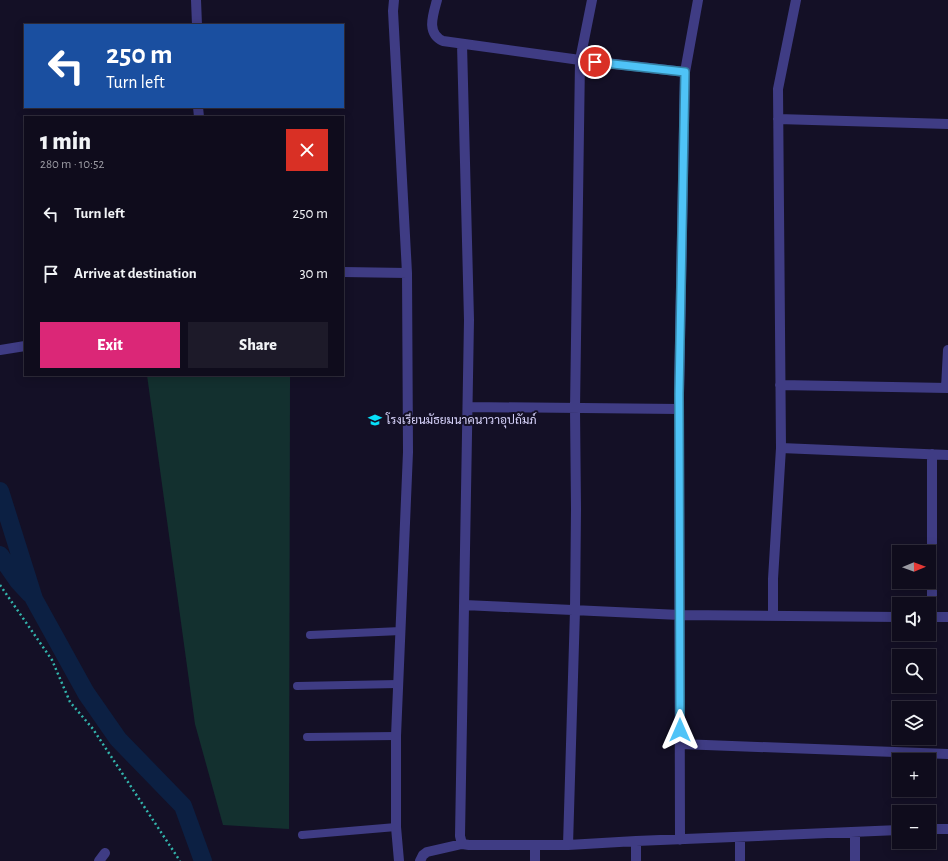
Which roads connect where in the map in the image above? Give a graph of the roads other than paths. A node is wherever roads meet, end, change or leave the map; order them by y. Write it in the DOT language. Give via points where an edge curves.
graph roads {
  1 [pos="196,0"];
  2 [pos="394,0"];
  3 [pos="437,0"];
  4 [pos="592,0"];
  5 [pos="698,0"];
  6 [pos="796,0"];
  7 [pos="197,24"];
  8 [pos="462,44"];
  9 [pos="580,60"];
  10 [pos="685,72"];
  11 [pos="778,119"];
  12 [pos="948,124"];
  13 [pos="344,272"];
  14 [pos="407,273"];
  15 [pos="24,346"];
  16 [pos="0,350"];
  17 [pos="948,350"];
  18 [pos="780,385"];
  19 [pos="947,388"];
  20 [pos="469,407"];
  21 [pos="575,408"];
  22 [pos="679,409"];
  23 [pos="781,448"];
  24 [pos="932,454"];
  25 [pos="948,455"];
  26 [pos="931,597"];
  27 [pos="464,605"];
  28 [pos="575,610"];
  29 [pos="680,615"];
  30 [pos="773,615"];
  31 [pos="892,616"];
  32 [pos="936,617"];
  33 [pos="948,617"];
  34 [pos="401,631"];
  35 [pos="310,635"];
  36 [pos="398,684"];
  37 [pos="297,686"];
  38 [pos="396,736"];
  39 [pos="307,738"];
  40 [pos="680,744"];
  41 [pos="948,754"];
  42 [pos="396,827"];
  43 [pos="936,829"];
  44 [pos="948,829"];
  45 [pos="892,830"];
  46 [pos="855,832"];
  47 [pos="302,835"];
  48 [pos="740,837"];
  49 [pos="680,840"];
  50 [pos="636,841"];
  51 [pos="462,844"];
  52 [pos="568,845"];
  53 [pos="535,846"];
  54 [pos="398,861"];
  55 [pos="420,861"];
  56 [pos="535,861"];
  57 [pos="636,861"];
  58 [pos="740,861"];
  59 [pos="855,861"];
  1 -- 7 [label="street"];
  2 -- 14 [label="street"];
  3 -- 8 [label="street" via="432,26 434,34 443,41"];
  4 -- 9 [label="street"];
  5 -- 10 [label="street"];
  6 -- 11 [label="street" via="778,89"];
  8 -- 9 [label="street"];
  8 -- 20 [label="street" via="470,320"];
  9 -- 10 [label="street"];
  9 -- 21 [label="street"];
  10 -- 22 [label="street"];
  11 -- 12 [label="street"];
  11 -- 18 [label="street"];
  13 -- 14 [label="street"];
  14 -- 34 [label="street" via="408,452"];
  15 -- 16 [label="street"];
  17 -- 19 [label="street"];
  18 -- 19 [label="street"];
  18 -- 23 [label="street"];
  20 -- 21 [label="street"];
  20 -- 27 [label="street"];
  21 -- 22 [label="street"];
  21 -- 28 [label="street"];
  22 -- 29 [label="street"];
  23 -- 24 [label="street"];
  23 -- 30 [label="street"];
  24 -- 25 [label="street"];
  24 -- 26 [label="street"];
  27 -- 28 [label="street"];
  27 -- 51 [label="street" via="460,836"];
  28 -- 29 [label="street"];
  28 -- 52 [label="street"];
  29 -- 30 [label="street"];
  29 -- 40 [label="street"];
  30 -- 31 [label="street"];
  32 -- 33 [label="street"];
  34 -- 35 [label="lane"];
  34 -- 36 [label="street"];
  36 -- 37 [label="lane"];
  36 -- 38 [label="street"];
  38 -- 39 [label="lane"];
  38 -- 42 [label="street"];
  40 -- 41 [label="street"];
  40 -- 49 [label="street"];
  42 -- 47 [label="lane"];
  42 -- 54 [label="street"];
  43 -- 44 [label="street"];
  45 -- 46 [label="street"];
  46 -- 48 [label="street"];
  46 -- 59 [label="street"];
  48 -- 49 [label="street"];
  48 -- 58 [label="street"];
  49 -- 50 [label="street"];
  50 -- 52 [label="street"];
  50 -- 57 [label="street"];
  51 -- 53 [label="street"];
  51 -- 55 [label="street" via="427,852"];
  52 -- 53 [label="street"];
  53 -- 56 [label="street"];
}
